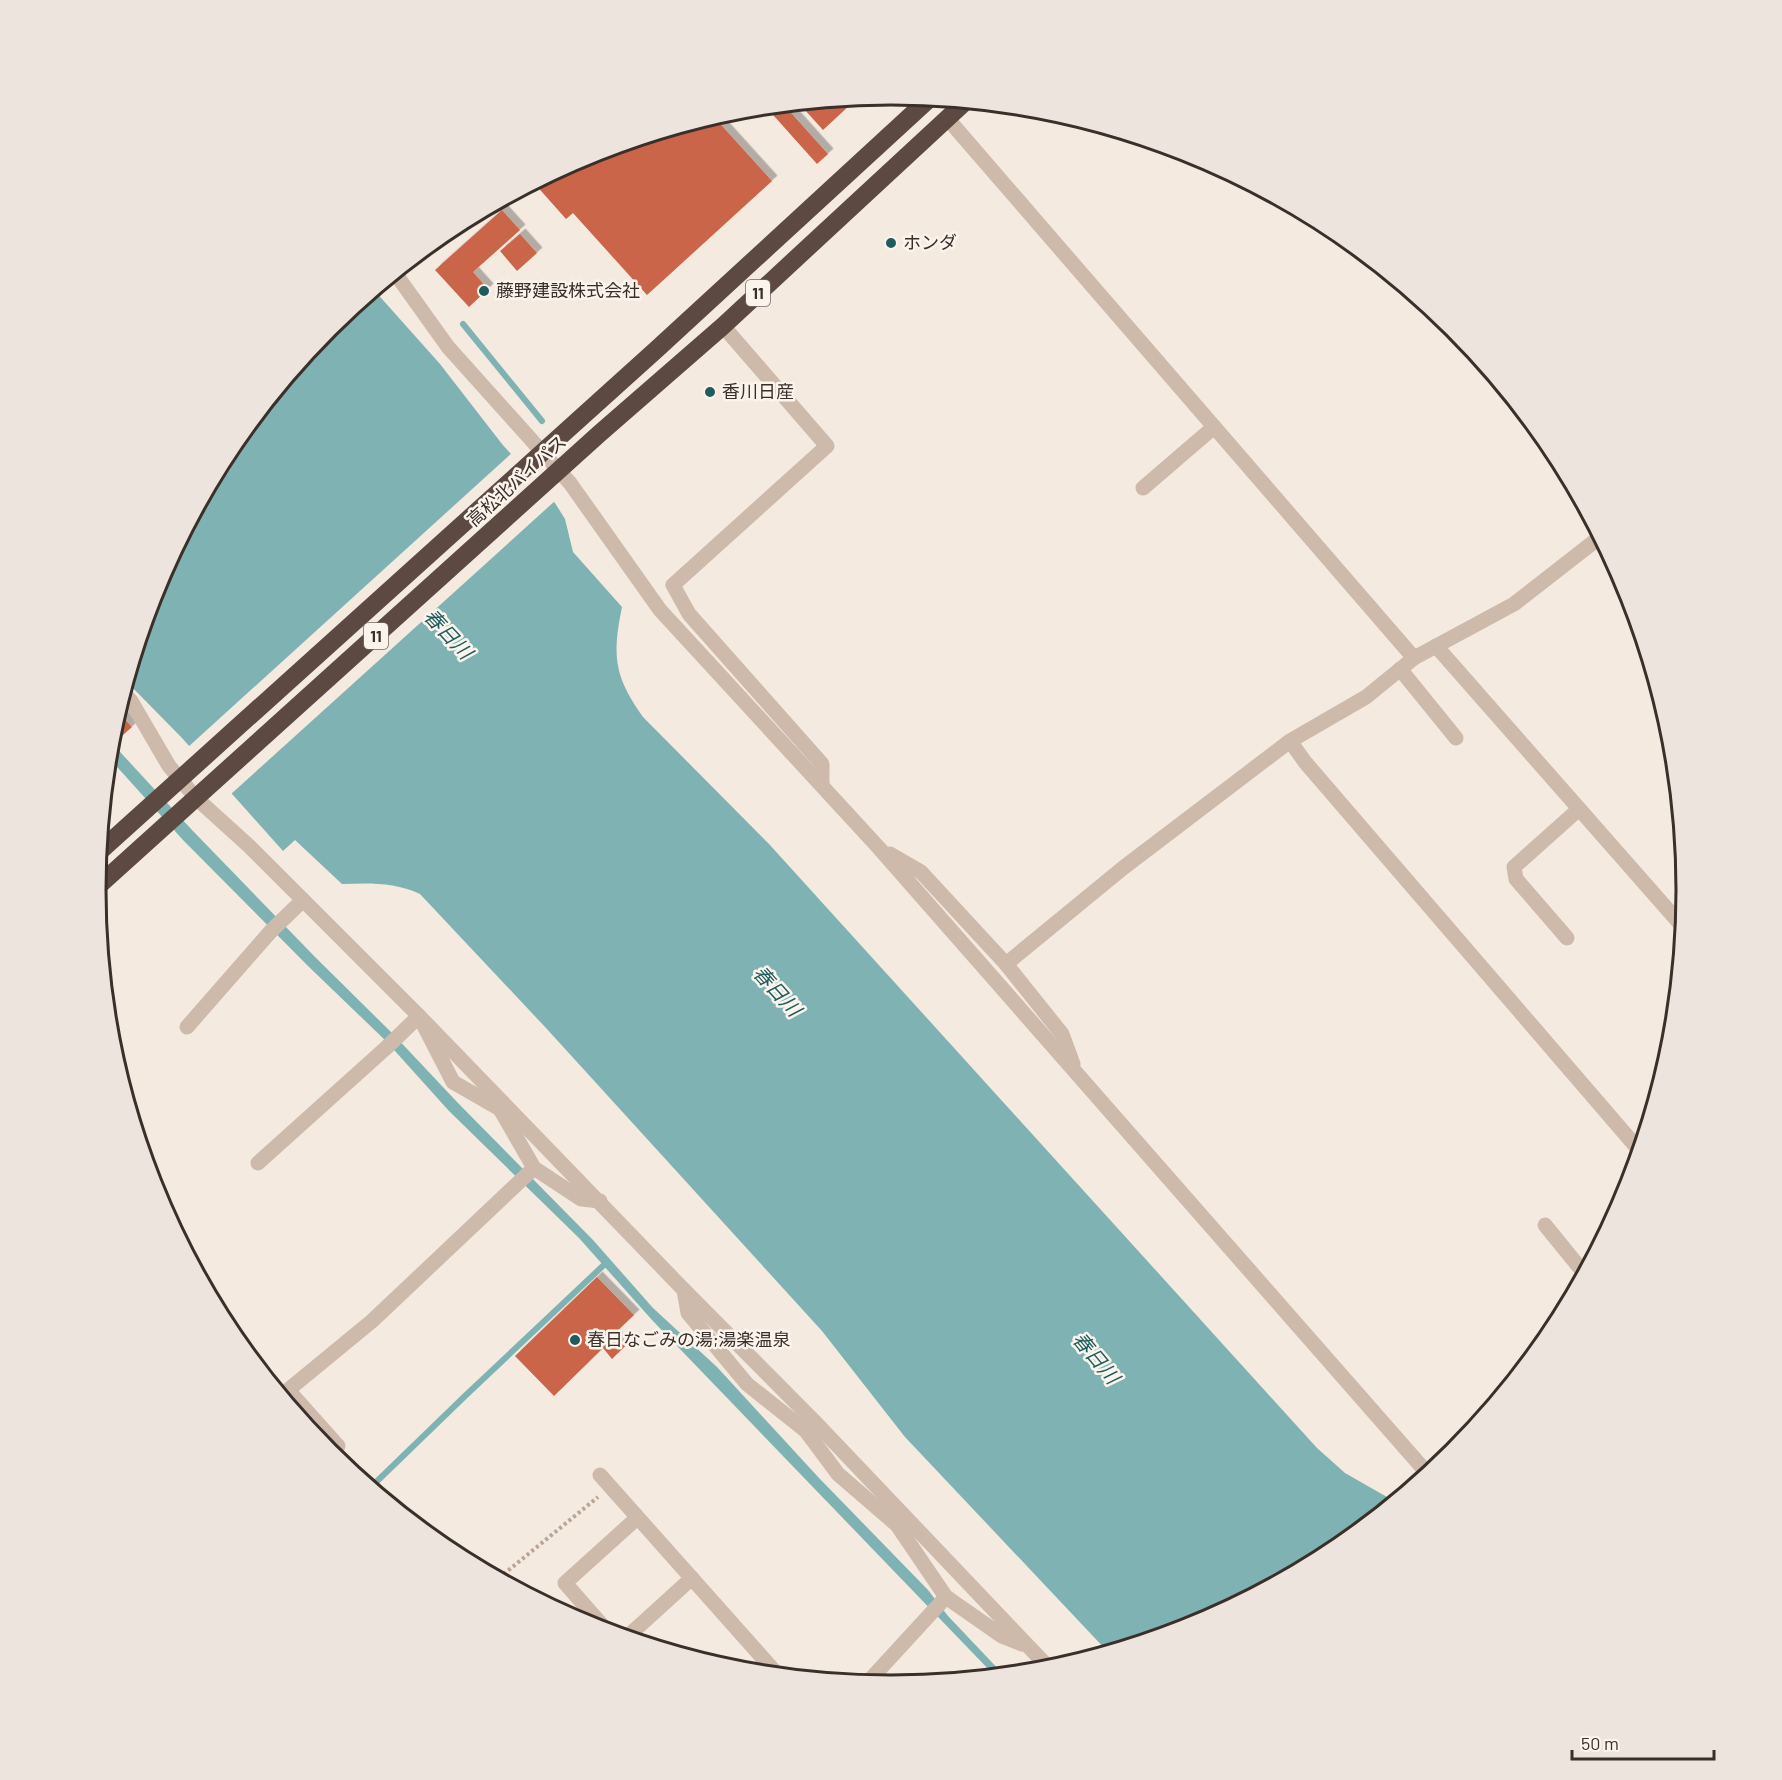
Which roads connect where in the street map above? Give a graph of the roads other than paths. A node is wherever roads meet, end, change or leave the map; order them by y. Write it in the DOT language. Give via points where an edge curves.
graph roads {
  1 [pos="921,106"];
  2 [pos="958,109"];
  3 [pos="947,118"];
  4 [pos="398,279"];
  5 [pos="723,326"];
  6 [pos="657,349"];
  7 [pos="675,368"];
  8 [pos="1214,426"];
  9 [pos="536,457"];
  10 [pos="554,477"];
  11 [pos="1143,488"];
  12 [pos="1594,542"];
  13 [pos="1436,646"];
  14 [pos="1414,658"];
  15 [pos="1400,669"];
  16 [pos="130,700"];
  17 [pos="1456,738"];
  18 [pos="1290,741"];
  19 [pos="178,781"];
  20 [pos="822,785"];
  21 [pos="200,794"];
  22 [pos="1580,809"];
  23 [pos="108,844"];
  24 [pos="879,848"];
  25 [pos="106,879"];
  26 [pos="303,900"];
  27 [pos="1675,918"];
  28 [pos="1567,938"];
  29 [pos="1006,964"];
  30 [pos="419,1016"];
  31 [pos="188,1027"];
  32 [pos="1077,1073"];
  33 [pos="502,1106"];
  34 [pos="1633,1144"];
  35 [pos="258,1163"];
  36 [pos="534,1168"];
  37 [pos="600,1201"];
  38 [pos="1545,1226"];
  39 [pos="1579,1267"];
  40 [pos="684,1290"];
  41 [pos="287,1391"];
  42 [pos="318,1426"];
  43 [pos="811,1427"];
  44 [pos="338,1446"];
  45 [pos="1422,1467"];
  46 [pos="600,1475"];
  47 [pos="637,1518"];
  48 [pos="901,1521"];
  49 [pos="692,1578"];
  50 [pos="946,1597"];
  51 [pos="594,1616"];
  52 [pos="634,1631"];
  53 [pos="1028,1646"];
  54 [pos="1042,1660"];
  55 [pos="769,1665"];
  56 [pos="875,1674"];
  1 -- 6 [label="highway, 高松北バイパス / 11"];
  2 -- 3 [label="highway, 高松北バイパス / 11"];
  3 -- 5 [label="highway, 高松北バイパス / 11"];
  3 -- 8 [label="street"];
  4 -- 9 [label="street"];
  5 -- 7 [label="highway, 高松北バイパス / 11"];
  5 -- 20 [label="street" via="827,446 673,585 689,614 822,764"];
  6 -- 7 [label="highway"];
  6 -- 9 [label="highway, 高松北バイパス / 11"];
  7 -- 10 [label="highway, 高松北バイパス / 11"];
  8 -- 11 [label="street"];
  8 -- 14 [label="street"];
  9 -- 10 [label="street"];
  9 -- 19 [label="highway, 高松北バイパス / 11"];
  10 -- 20 [label="street" via="570,483 660,610"];
  10 -- 21 [label="highway, 高松北バイパス / 11"];
  12 -- 13 [label="street" via="1514,604"];
  13 -- 14 [label="street"];
  13 -- 22 [label="street"];
  14 -- 15 [label="street"];
  15 -- 17 [label="street"];
  15 -- 18 [label="street" via="1366,697"];
  16 -- 19 [label="street"];
  18 -- 29 [label="street" via="1123,868"];
  18 -- 34 [label="street"];
  19 -- 21 [label="street"];
  19 -- 23 [label="highway, 高松北バイパス / 11"];
  20 -- 24 [label="street"];
  21 -- 25 [label="highway, 高松北バイパス / 11"];
  21 -- 26 [label="street"];
  22 -- 27 [label="street"];
  22 -- 28 [label="street" via="1514,867 1516,879"];
  24 -- 29 [label="street" via="921,872"];
  24 -- 32 [label="street"];
  26 -- 30 [label="street"];
  26 -- 31 [label="street"];
  29 -- 32 [label="street" via="1062,1034"];
  30 -- 33 [label="street"];
  30 -- 33 [label="street" via="453,1082"];
  30 -- 35 [label="street"];
  32 -- 45 [label="street"];
  33 -- 36 [label="street"];
  33 -- 37 [label="street"];
  36 -- 37 [label="street" via="581,1199"];
  36 -- 41 [label="street" via="372,1321"];
  37 -- 40 [label="street"];
  38 -- 39 [label="street"];
  40 -- 43 [label="street"];
  40 -- 43 [label="street" via="688,1313 747,1384"];
  42 -- 44 [label="street"];
  43 -- 48 [label="street"];
  46 -- 47 [label="street"];
  47 -- 49 [label="street"];
  47 -- 51 [label="street" via="565,1583"];
  48 -- 50 [label="street"];
  48 -- 53 [label="street"];
  49 -- 52 [label="street"];
  49 -- 55 [label="street"];
  50 -- 53 [label="street" via="1002,1636"];
  50 -- 56 [label="street"];
  53 -- 54 [label="street"];
}
